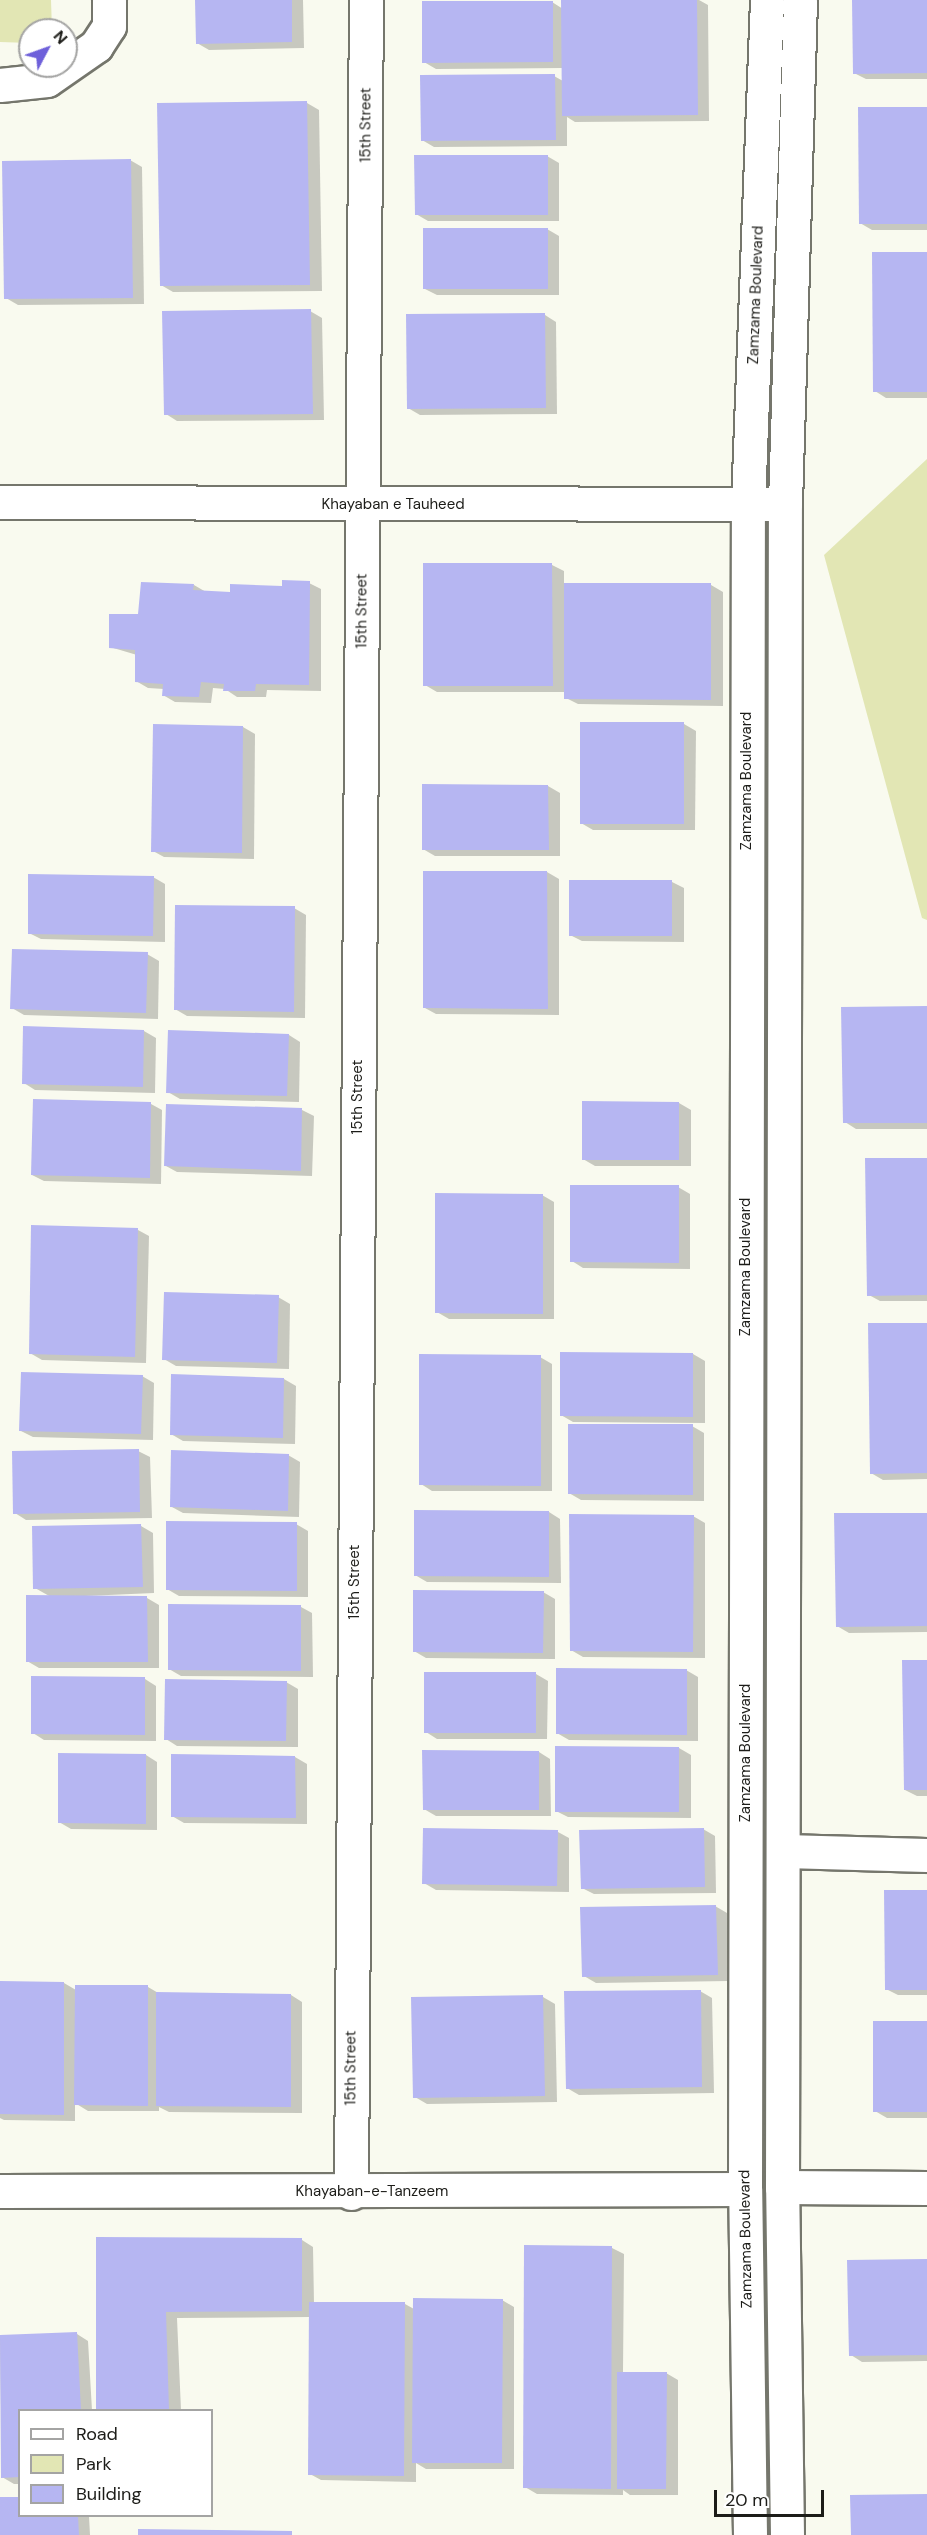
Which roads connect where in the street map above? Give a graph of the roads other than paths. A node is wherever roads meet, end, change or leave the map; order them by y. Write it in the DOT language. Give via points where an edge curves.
graph roads {
  1 [pos="109,0"];
  2 [pos="366,0"];
  3 [pos="767,0"];
  4 [pos="800,0"];
  5 [pos="0,85"];
  6 [pos="0,502"];
  7 [pos="785,503"];
  8 [pos="748,504"];
  9 [pos="362,505"];
  10 [pos="784,1851"];
  11 [pos="927,1855"];
  12 [pos="782,2187"];
  13 [pos="927,2188"];
  14 [pos="745,2189"];
  15 [pos="0,2191"];
  16 [pos="351,2193"];
  17 [pos="750,2535"];
  18 [pos="787,2535"];
  1 -- 5 [label="main road" via="109,26 96,46 47,80"];
  2 -- 9 [label="main road, 15th Street"];
  3 -- 8 [label="main road, Zamzama Boulevard"];
  4 -- 7 [label="main road"];
  6 -- 9 [label="main road, Khayaban e Tauheed"];
  7 -- 8 [label="main road, Khayaban e Tauheed"];
  7 -- 10 [label="main road"];
  8 -- 9 [label="main road, Khayaban e Tauheed"];
  8 -- 14 [label="main road, Zamzama Boulevard"];
  9 -- 16 [label="main road, 15th Street"];
  10 -- 11 [label="main road"];
  10 -- 12 [label="main road"];
  12 -- 13 [label="main road"];
  12 -- 18 [label="main road"];
  14 -- 16 [label="main road, Khayaban-e-Tanzeem"];
  14 -- 17 [label="main road, Zamzama Boulevard"];
  15 -- 16 [label="main road, Khayaban-e-Tanzeem"];
}
